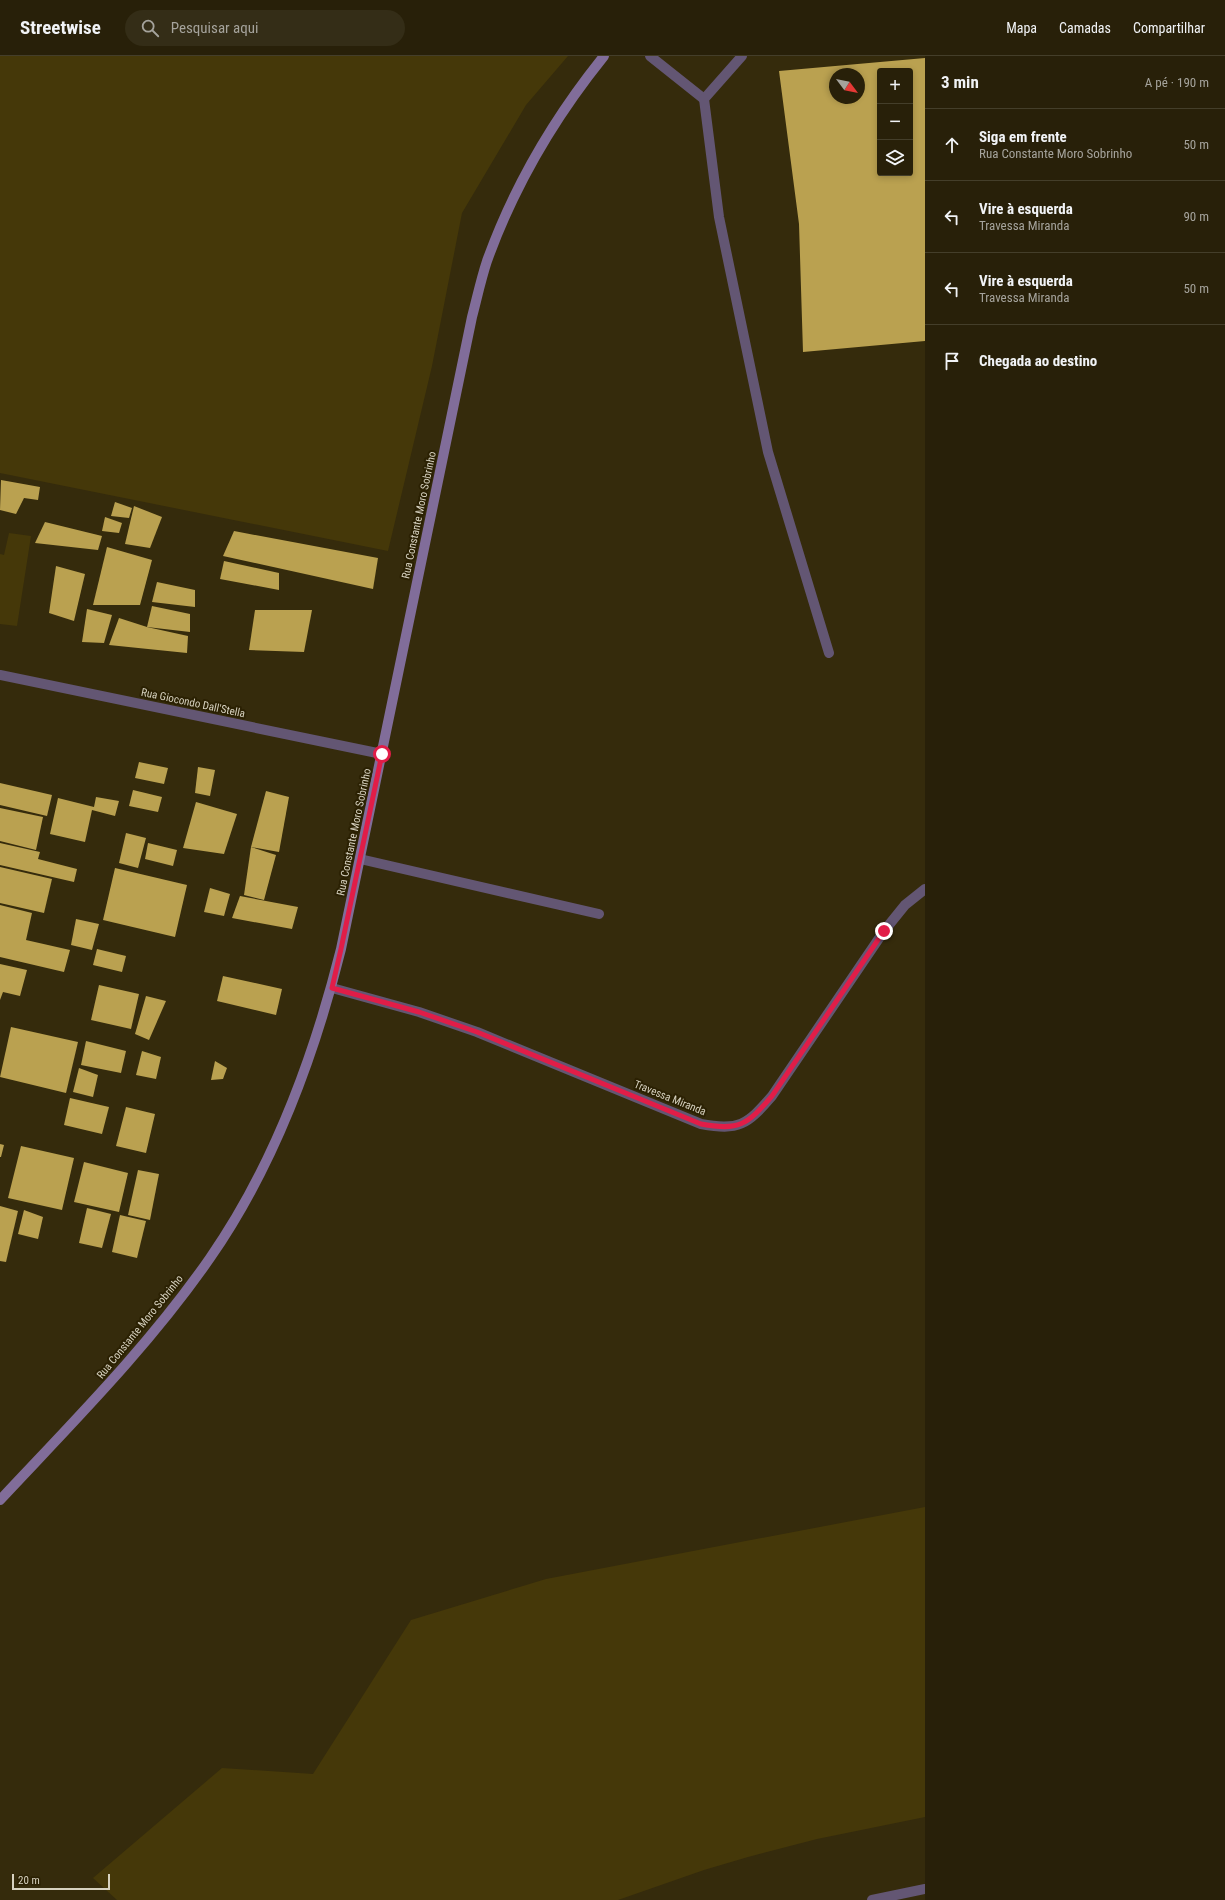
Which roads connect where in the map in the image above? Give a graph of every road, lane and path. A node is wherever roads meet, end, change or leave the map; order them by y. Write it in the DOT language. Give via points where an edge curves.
graph roads {
  1 [pos="604,56"];
  2 [pos="650,56"];
  3 [pos="742,56"];
  4 [pos="704,99"];
  5 [pos="829,653"];
  6 [pos="0,675"];
  7 [pos="382,754"];
  8 [pos="360,859"];
  9 [pos="925,889"];
  10 [pos="599,914"];
  11 [pos="332,988"];
  12 [pos="0,1500"];
  13 [pos="925,1889"];
  14 [pos="872,1900"];
  1 -- 7 [label="main road, Rua Constante Moro Sobrinho" via="558,117 531,163 506,212 487,262 472,317"];
  2 -- 4 [label="street"];
  3 -- 4 [label="street"];
  4 -- 5 [label="street" via="719,217 768,452"];
  6 -- 7 [label="street, Rua Giocondo Dall'Stella"];
  7 -- 8 [label="main road, Rua Constante Moro Sobrinho"];
  8 -- 10 [label="street"];
  8 -- 11 [label="main road, Rua Constante Moro Sobrinho"];
  9 -- 11 [label="street, Travessa Miranda" via="905,905 884,931 772,1096 756,1115 741,1125 722,1128 701,1124 477,1032 419,1012"];
  11 -- 12 [label="main road, Rua Constante Moro Sobrinho" via="297,1091 276,1142 244,1205 211,1257 168,1316 111,1382"];
  13 -- 14 [label="street"];
}
